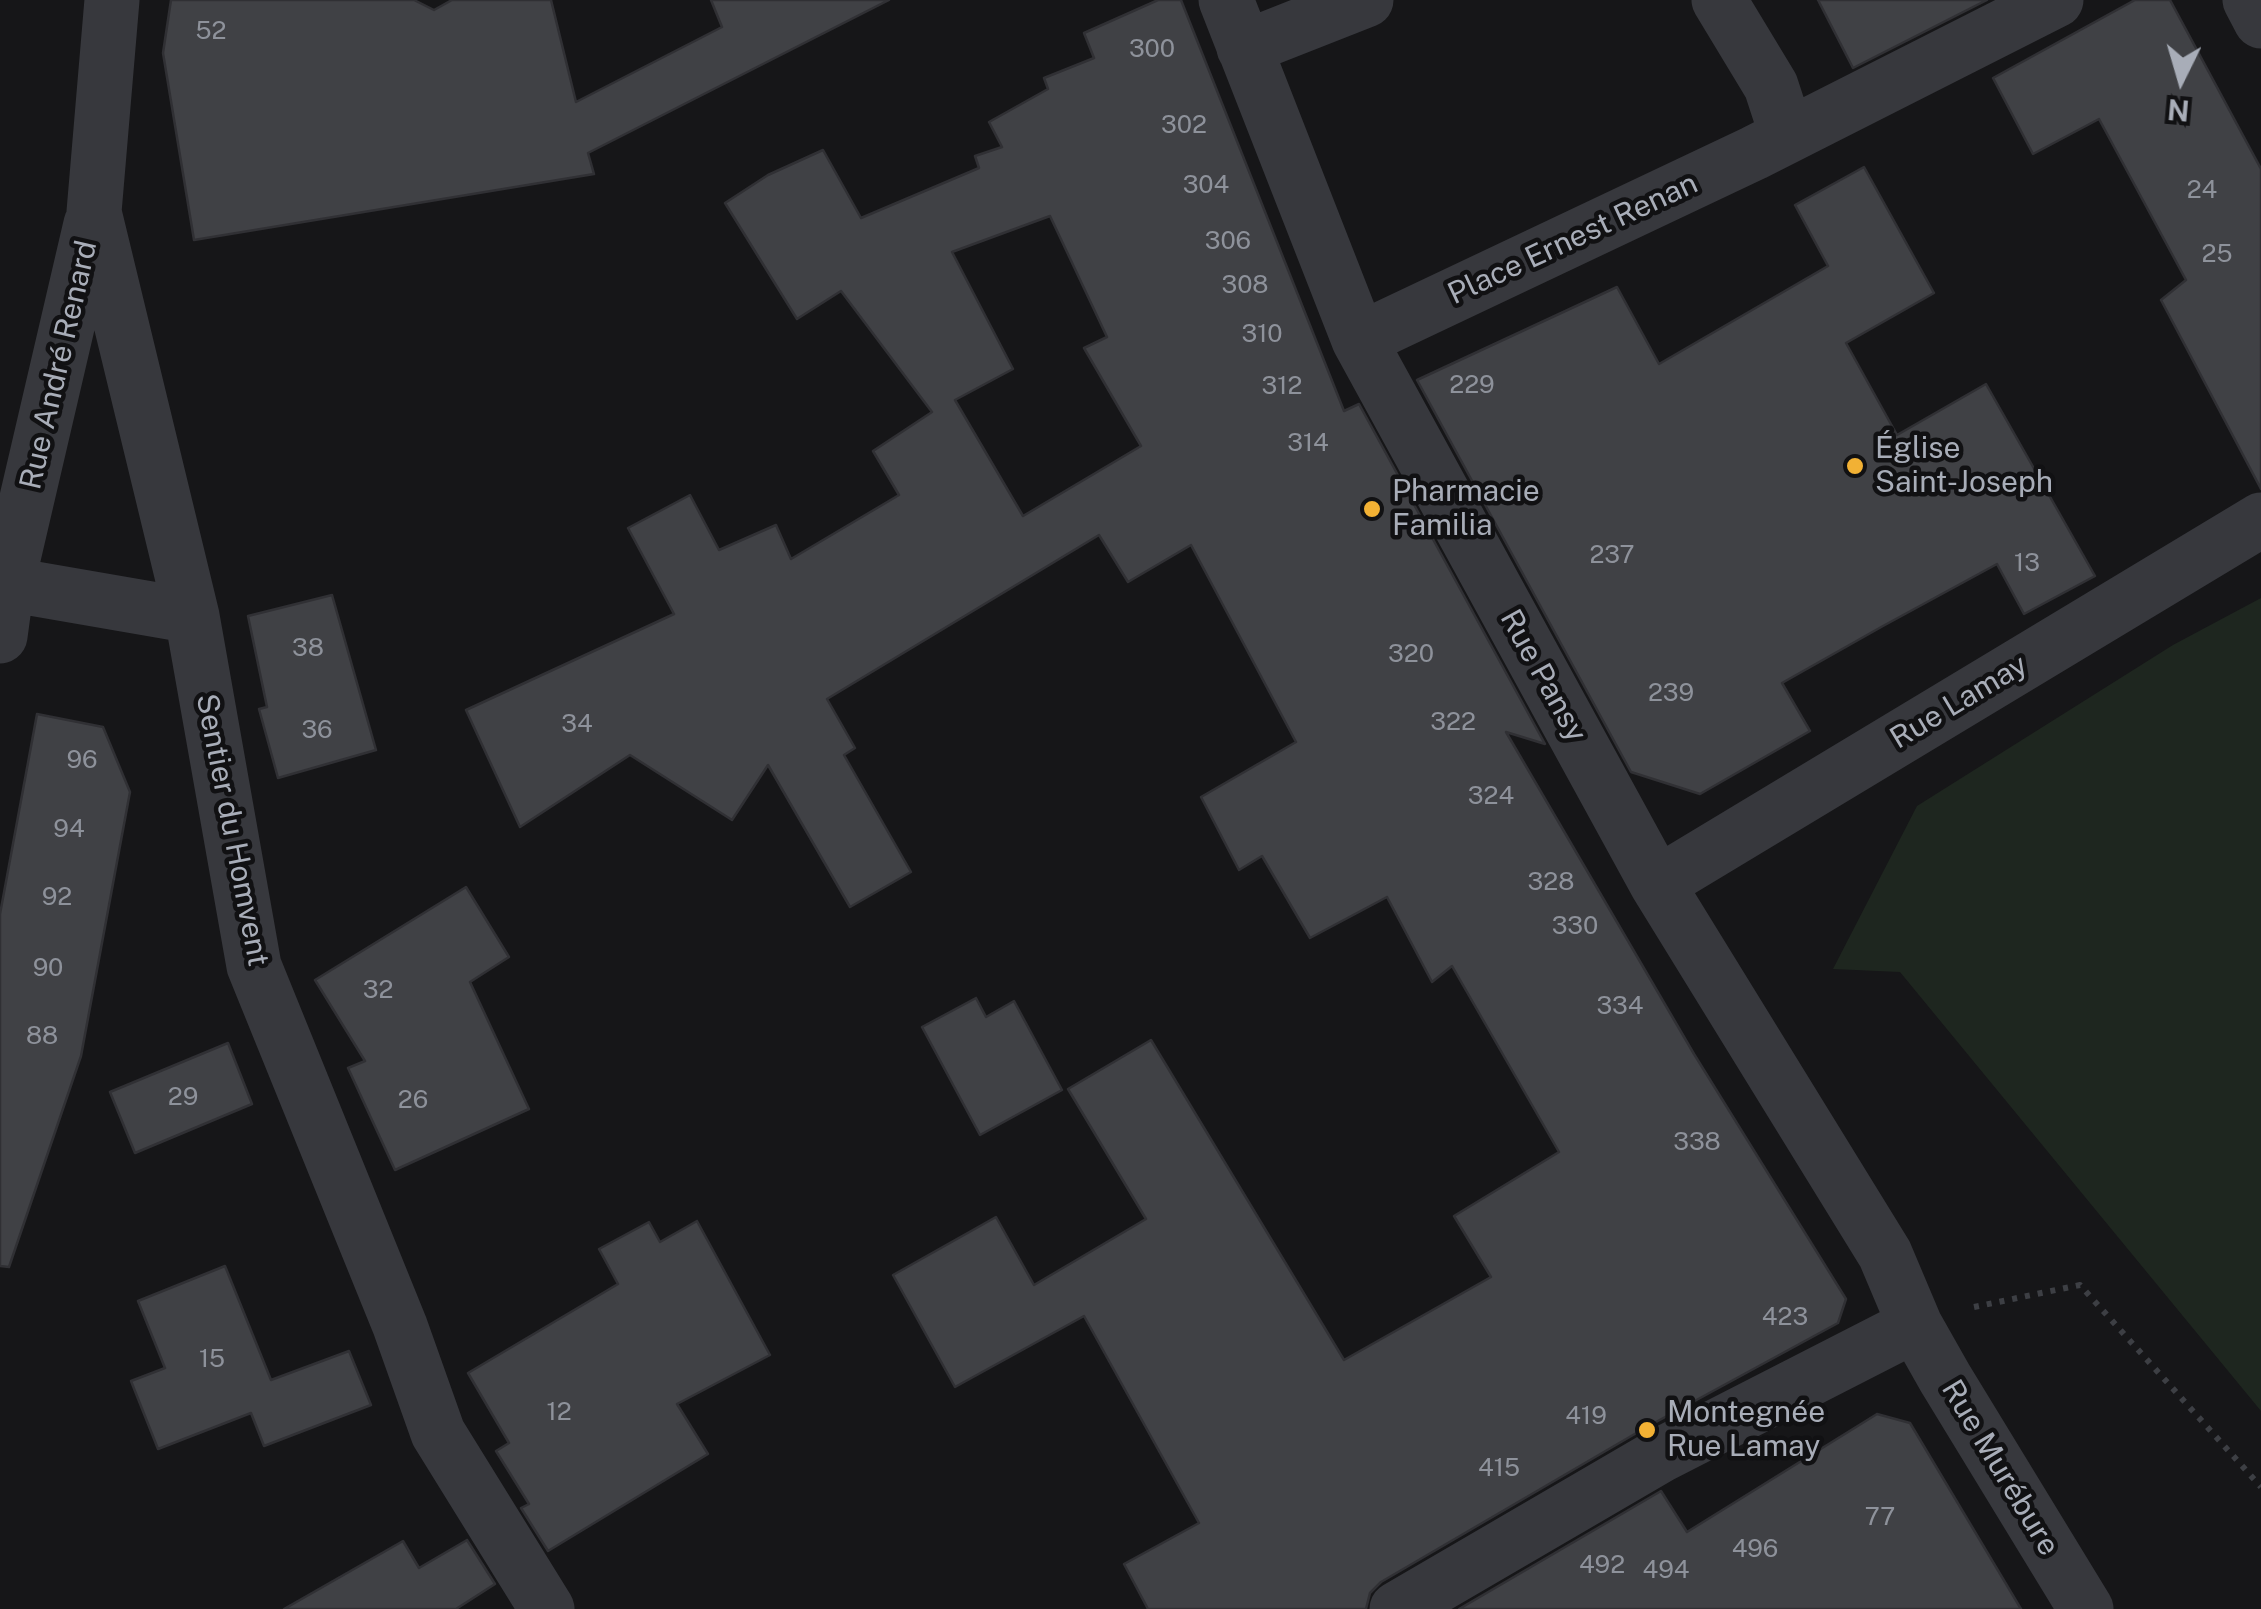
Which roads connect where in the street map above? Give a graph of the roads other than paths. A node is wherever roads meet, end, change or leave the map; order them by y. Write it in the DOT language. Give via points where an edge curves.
graph roads {
  1 [pos="112,0"];
  2 [pos="1366,0"];
  3 [pos="1720,0"];
  4 [pos="2056,0"];
  5 [pos="2250,0"];
  6 [pos="2261,21"];
  7 [pos="1235,24"];
  8 [pos="1787,136"];
  9 [pos="94,212"];
  10 [pos="1359,340"];
  11 [pos="2261,520"];
  12 [pos="4,610"];
  13 [pos="192,616"];
  14 [pos="1657,884"];
  15 [pos="1915,1325"];
  16 [pos="546,1609"];
  17 [pos="1397,1609"];
  18 [pos="2086,1609"];
  1 -- 9 [label="street, Sentier du Homvent"];
  2 -- 7 [label="street"];
  3 -- 8 [label="street" via="1771,86"];
  4 -- 8 [label="street, Place Ernest Renan"];
  5 -- 6 [label="street"];
  7 -- 10 [label="street, Rue Pansy"];
  8 -- 10 [label="street, Place Ernest Renan"];
  9 -- 12 [label="street, Rue André Renard"];
  9 -- 13 [label="street, Sentier du Homvent"];
  10 -- 14 [label="street, Rue Pansy"];
  11 -- 14 [label="street, Rue Lamay"];
  12 -- 13 [label="street"];
  13 -- 16 [label="street, Sentier du Homvent" via="254,966 438,1433"];
  14 -- 15 [label="street, Rue Pansy" via="1886,1254"];
  15 -- 17 [label="street" via="1662,1455"];
  15 -- 18 [label="street, Rue Murébure"];
}
